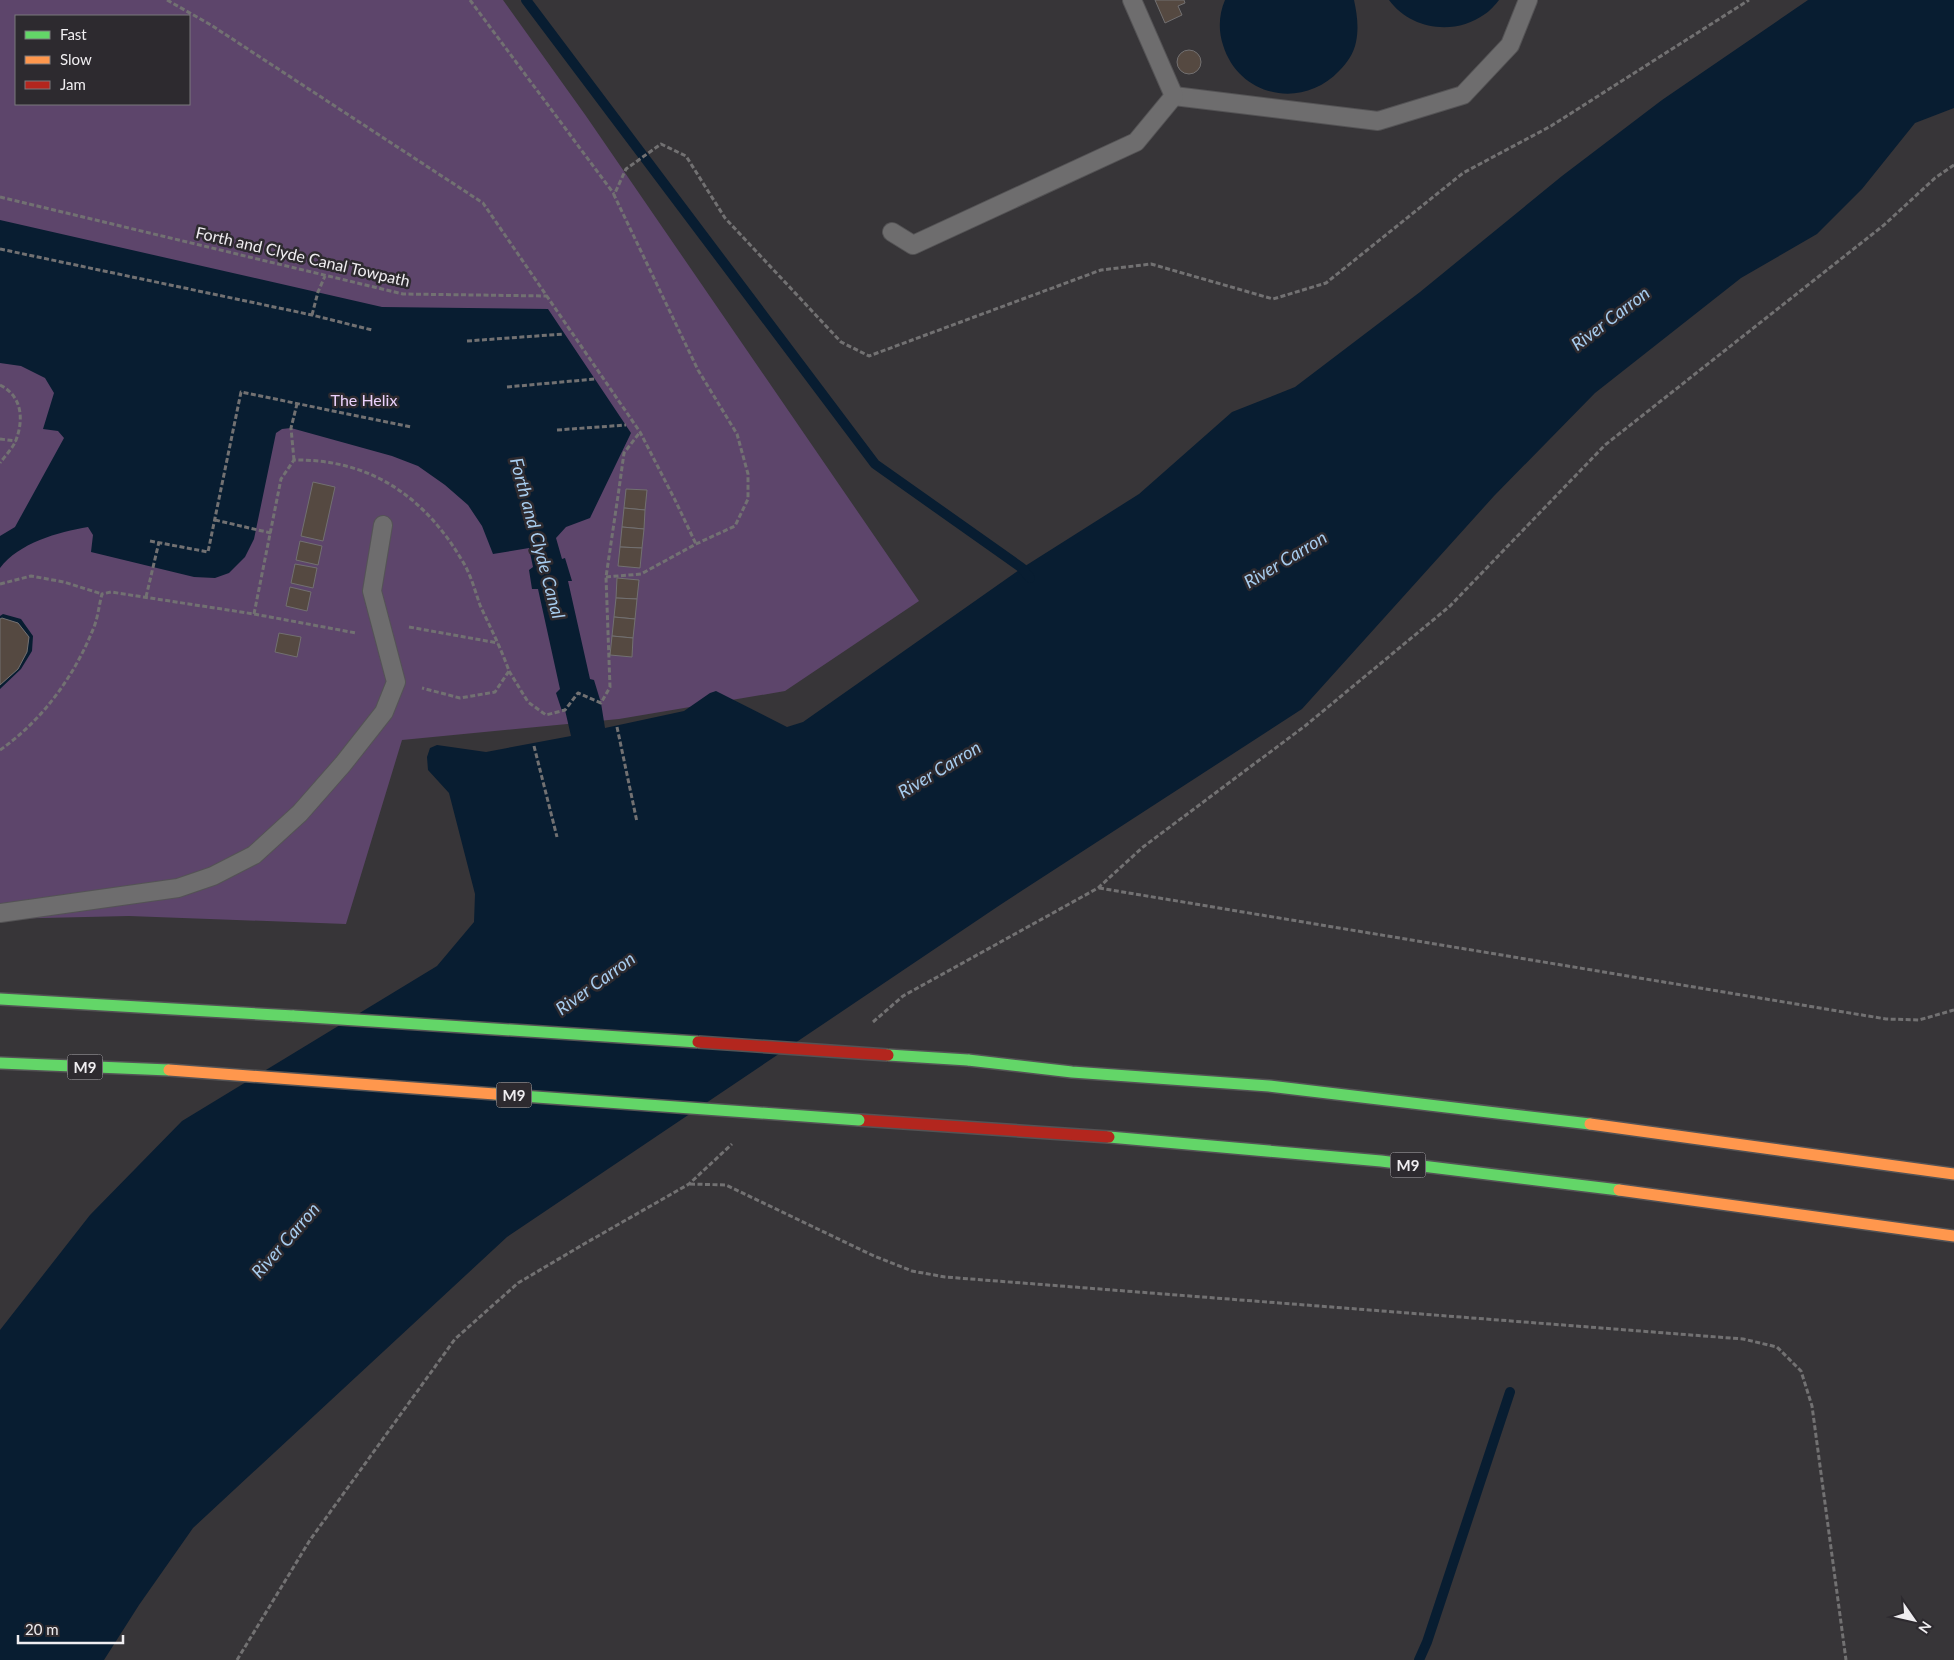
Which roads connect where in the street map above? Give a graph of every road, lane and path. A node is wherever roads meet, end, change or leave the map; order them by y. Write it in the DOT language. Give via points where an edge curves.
graph roads {
  1 [pos="167,0"];
  2 [pos="470,0"];
  3 [pos="1132,0"];
  4 [pos="1528,0"];
  5 [pos="1749,0"];
  6 [pos="1174,96"];
  7 [pos="1954,165"];
  8 [pos="614,195"];
  9 [pos="0,197"];
  10 [pos="892,232"];
  11 [pos="0,249"];
  12 [pos="325,276"];
  13 [pos="547,296"];
  14 [pos="312,315"];
  15 [pos="372,330"];
  16 [pos="564,334"];
  17 [pos="467,341"];
  18 [pos="595,379"];
  19 [pos="0,385"];
  20 [pos="507,387"];
  21 [pos="298,404"];
  22 [pos="626,425"];
  23 [pos="411,427"];
  24 [pos="556,430"];
  25 [pos="640,432"];
  26 [pos="0,438"];
  27 [pos="16,441"];
  28 [pos="294,460"];
  29 [pos="0,463"];
  30 [pos="215,520"];
  31 [pos="383,525"];
  32 [pos="271,533"];
  33 [pos="150,540"];
  34 [pos="159,542"];
  35 [pos="696,544"];
  36 [pos="606,577"];
  37 [pos="0,584"];
  38 [pos="102,594"];
  39 [pos="146,597"];
  40 [pos="382,627"];
  41 [pos="499,643"];
  42 [pos="509,671"];
  43 [pos="617,728"];
  44 [pos="534,746"];
  45 [pos="0,750"];
  46 [pos="637,822"];
  47 [pos="556,837"];
  48 [pos="0,913"];
  49 [pos="0,999"];
  50 [pos="1954,1010"];
  51 [pos="0,1063"];
  52 [pos="1954,1174"];
  53 [pos="1954,1236"];
  54 [pos="237,1660"];
  55 [pos="1846,1660"];
  1 -- 13 [label="path" via="219,30 483,203"];
  2 -- 8 [label="path"];
  3 -- 6 [label="lane"];
  4 -- 6 [label="lane" via="1510,45 1463,95 1378,121"];
  5 -- 8 [label="path" via="1551,126 1463,173 1326,283 1273,299 1151,264 1102,270 868,356 841,342 726,218 686,156 661,144 626,170"];
  6 -- 10 [label="lane" via="1136,142 913,245"];
  7 -- 50 [label="path" via="1884,225 1605,445 1450,606 1305,726 1143,847 1098,888 1886,1019 1919,1020"];
  8 -- 35 [label="path" via="698,370 737,434 748,474 748,499 735,526"];
  9 -- 12 [label="path, Forth and Clyde Canal Towpath"];
  11 -- 14 [label="path"];
  12 -- 13 [label="path, Forth and Clyde Canal Towpath" via="403,294"];
  12 -- 14 [label="path"];
  13 -- 25 [label="path"];
  14 -- 15 [label="path"];
  16 -- 17 [label="path"];
  18 -- 20 [label="path"];
  19 -- 27 [label="path" via="13,394 22,414"];
  21 -- 23 [label="path"];
  21 -- 28 [label="path" via="291,428"];
  21 -- 30 [label="path" via="241,392"];
  22 -- 24 [label="path"];
  25 -- 35 [label="path"];
  25 -- 36 [label="path" via="624,453"];
  26 -- 27 [label="path"];
  27 -- 29 [label="path"];
  30 -- 32 [label="path"];
  30 -- 34 [label="path" via="208,552"];
  31 -- 40 [label="lane" via="372,591"];
  33 -- 34 [label="path"];
  34 -- 39 [label="path"];
  35 -- 36 [label="path" via="641,574"];
  36 -- 42 [label="path" via="610,687 601,703 578,693 565,710 546,715 528,702"];
  37 -- 38 [label="path" via="31,576"];
  38 -- 39 [label="path" via="111,592"];
  38 -- 45 [label="path" via="94,626 62,689 16,739"];
  39 -- 40 [label="path" via="359,634"];
  40 -- 41 [label="path" via="410,627"];
  40 -- 48 [label="lane" via="396,682 384,712 300,813 254,855 213,876 178,888"];
  43 -- 46 [label="path"];
  44 -- 47 [label="path"];
  49 -- 52 [label="highway, bridge" via="968,1060 1072,1072 1269,1086 1608,1126"];
  51 -- 53 [label="highway, M9, bridge" via="169,1070 1189,1144 1453,1169"];
  54 -- 55 [label="path" via="310,1540 455,1339 518,1284 689,1184 726,1185 874,1256 912,1271 945,1277 1743,1339 1777,1347 1801,1372 1812,1406"];
}
